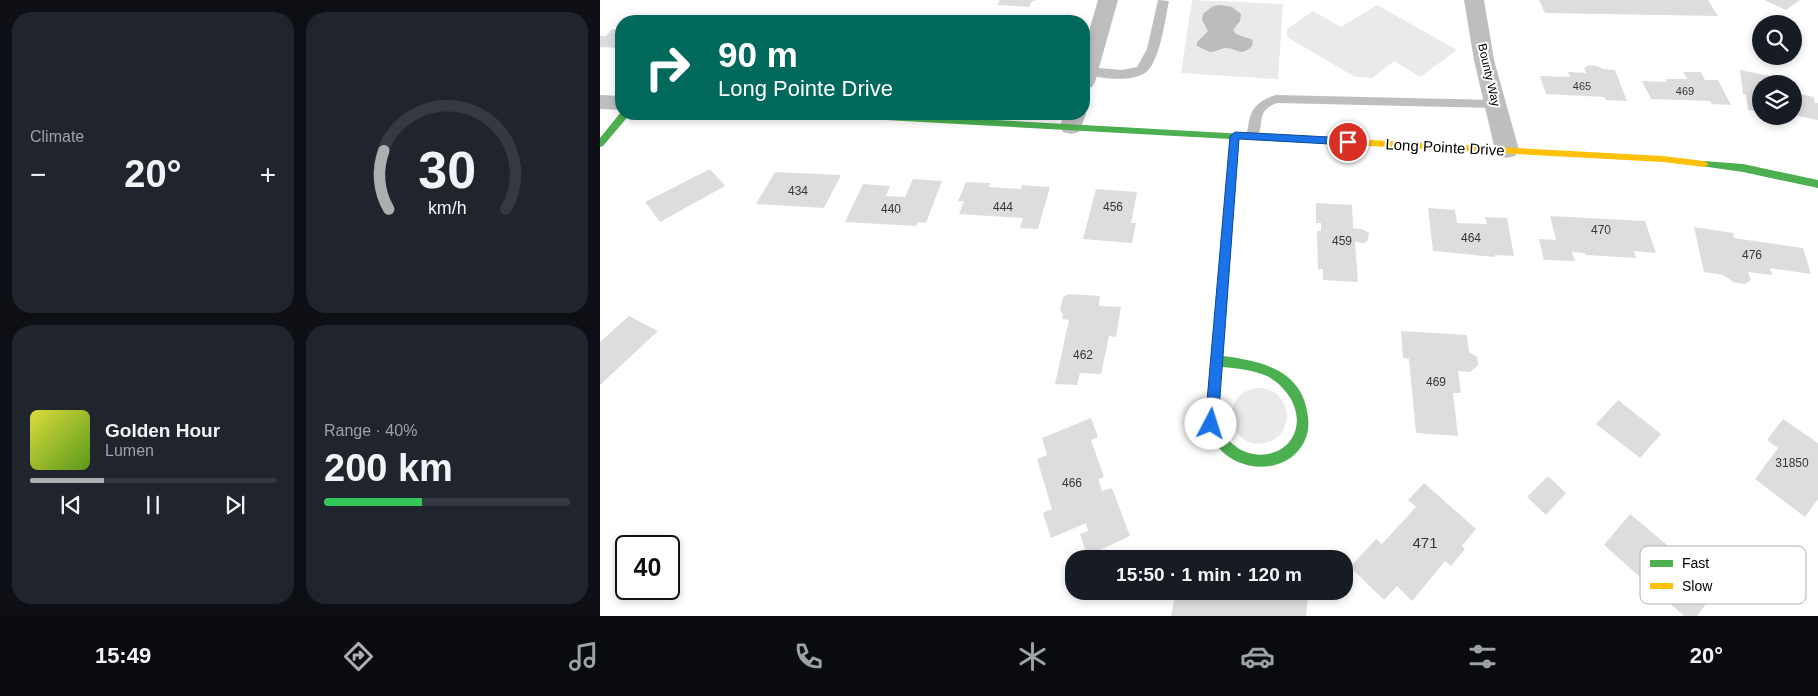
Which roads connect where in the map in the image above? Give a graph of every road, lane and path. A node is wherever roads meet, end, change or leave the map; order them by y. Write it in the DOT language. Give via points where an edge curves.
graph roads {
  1 [pos="1108,0"];
  2 [pos="1163,0"];
  3 [pos="1474,0"];
  4 [pos="1090,60"];
  5 [pos="1090,77"];
  6 [pos="600,102"];
  7 [pos="615,103"];
  8 [pos="1495,104"];
  9 [pos="620,120"];
  10 [pos="1073,120"];
  11 [pos="1235,136"];
  12 [pos="1253,136"];
  13 [pos="600,144"];
  14 [pos="1506,150"];
  15 [pos="1818,184"];
  16 [pos="1216,361"];
  1 -- 4 [label="street"];
  2 -- 5 [label="lane" via="1148,63 1140,70"];
  3 -- 8 [label="street, Bounty Way"];
  6 -- 7 [label="street"];
  8 -- 12 [label="lane" via="1276,99 1256,112"];
  8 -- 14 [label="street, Bounty Way"];
  9 -- 13 [label="street"];
  10 -- 11 [label="street, Long Pointe Drive"];
  11 -- 12 [label="street, Long Pointe Drive"];
  11 -- 16 [label="street"];
  12 -- 14 [label="street, Long Pointe Drive"];
  14 -- 15 [label="street, Long Pointe Drive" via="1704,162 1775,173"];
  16 -- 16 [label="street" via="1211,424 1223,445 1240,458 1257,462 1271,461 1293,449 1305,430 1305,418 1291,388 1269,372"];
}
